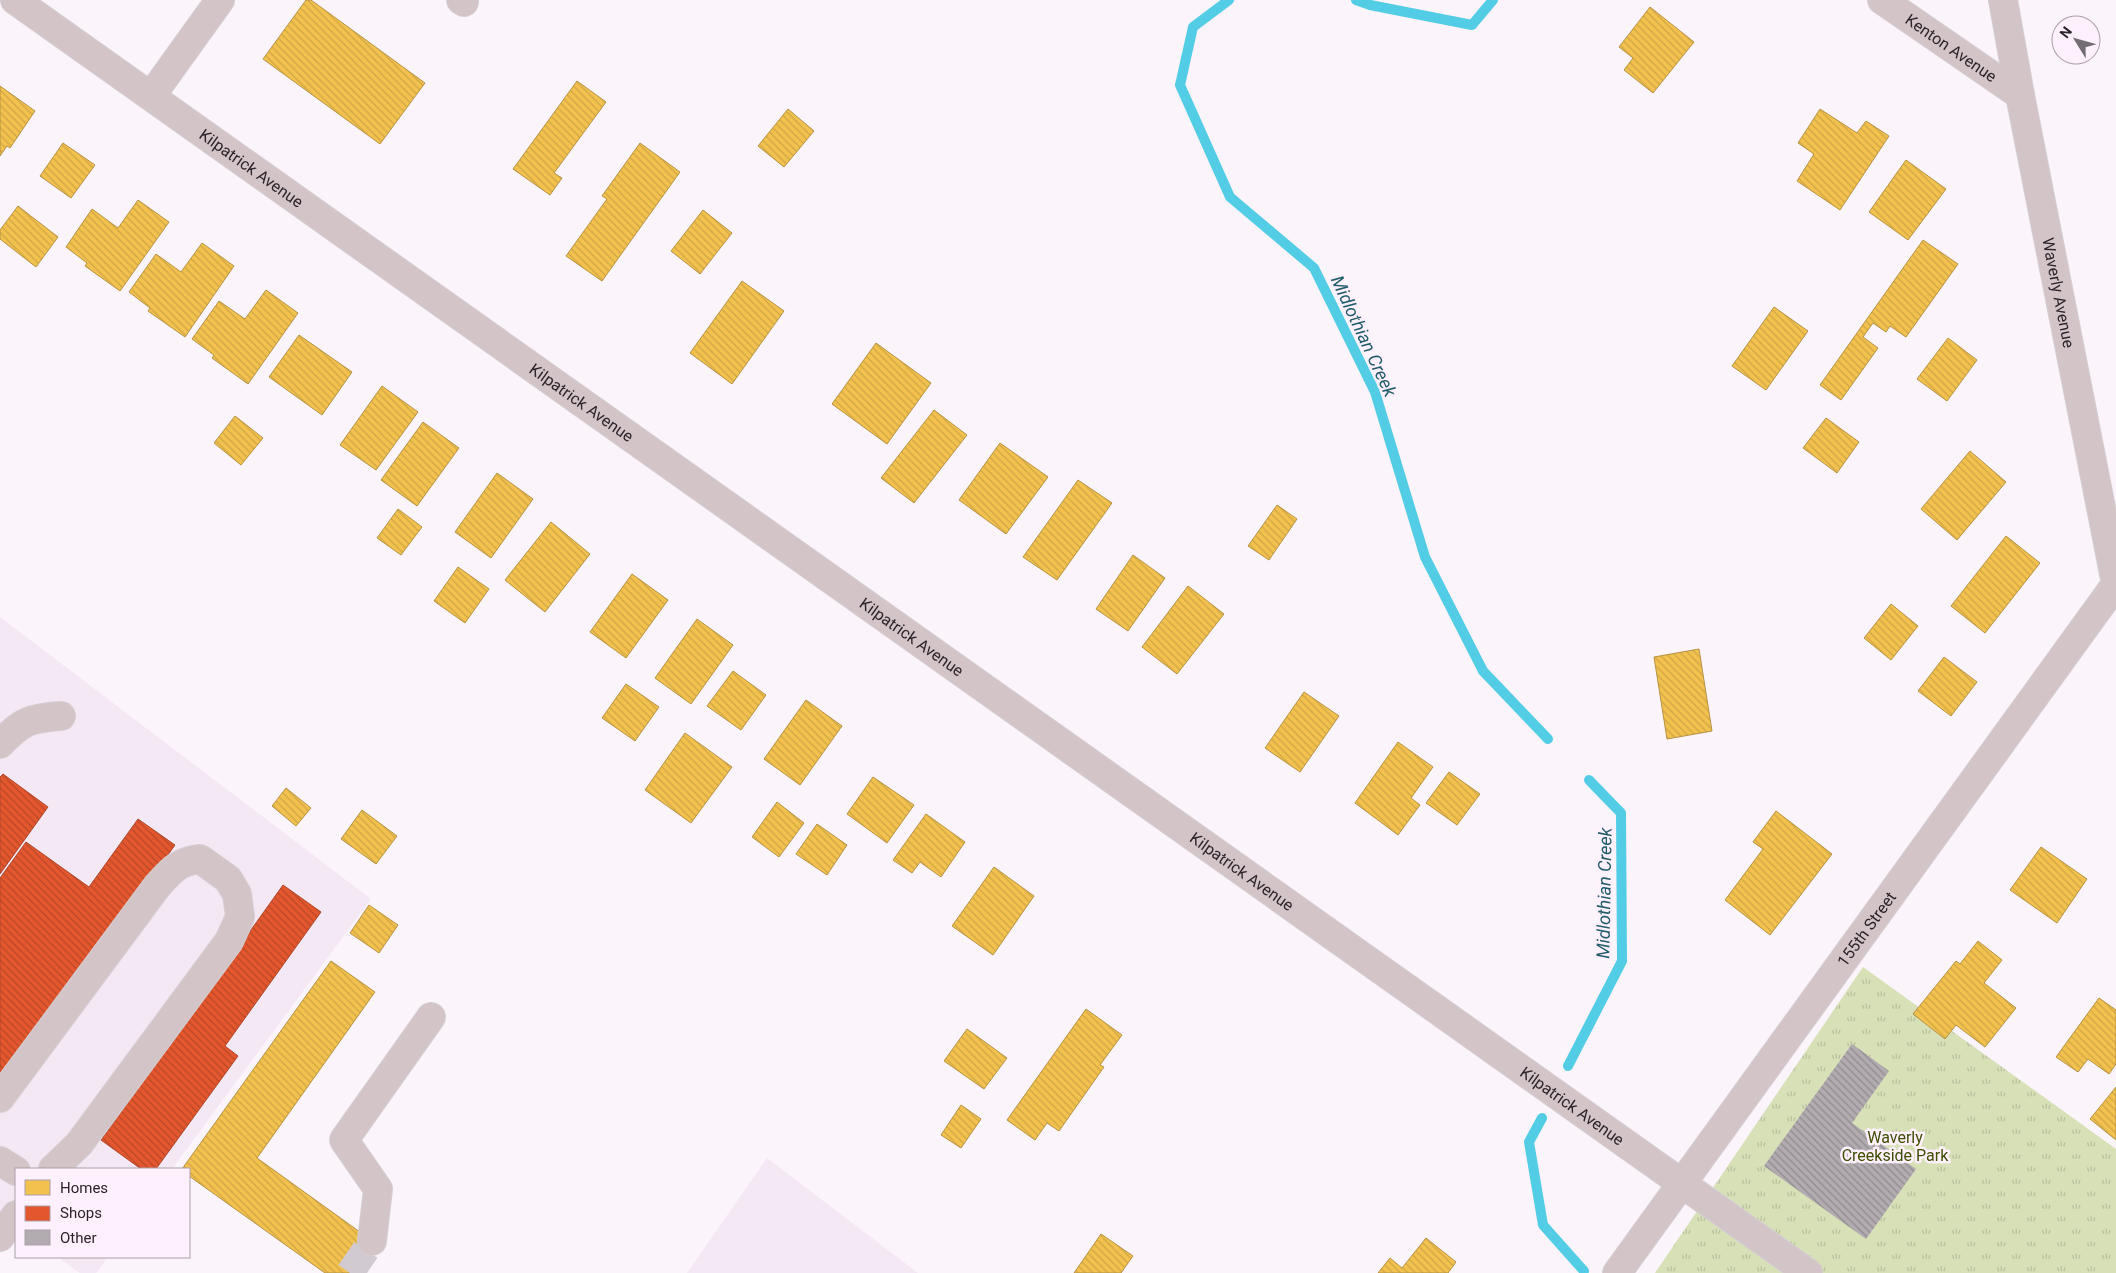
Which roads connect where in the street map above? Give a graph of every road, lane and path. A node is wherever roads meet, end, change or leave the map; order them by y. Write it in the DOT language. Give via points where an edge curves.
graph roads {
  1 [pos="15,0"];
  2 [pos="220,0"];
  3 [pos="1882,0"];
  4 [pos="2003,0"];
  5 [pos="2020,95"];
  6 [pos="151,96"];
  7 [pos="2116,584"];
  8 [pos="61,716"];
  9 [pos="0,744"];
  10 [pos="431,1017"];
  11 [pos="0,1098"];
  12 [pos="0,1160"];
  13 [pos="54,1168"];
  14 [pos="15,1170"];
  15 [pos="1682,1182"];
  16 [pos="15,1217"];
  17 [pos="0,1237"];
  18 [pos="372,1241"];
  19 [pos="1616,1273"];
  20 [pos="1808,1273"];
  1 -- 6 [label="street, Kilpatrick Avenue"];
  2 -- 6 [label="street"];
  3 -- 5 [label="street, Kenton Avenue"];
  4 -- 5 [label="street, Waverly Avenue"];
  5 -- 7 [label="street, Waverly Avenue"];
  6 -- 15 [label="street, Kilpatrick Avenue"];
  7 -- 15 [label="street, 155th Street"];
  8 -- 9 [label="street" via="19,724"];
  10 -- 18 [label="street" via="344,1140 378,1189"];
  11 -- 13 [label="street" via="158,885 174,868 188,860 200,859 228,879 237,894 240,917 229,941 79,1144"];
  12 -- 14 [label="street"];
  15 -- 19 [label="street, 155th Street"];
  15 -- 20 [label="street, Kilpatrick Avenue"];
  16 -- 17 [label="street"];
}
